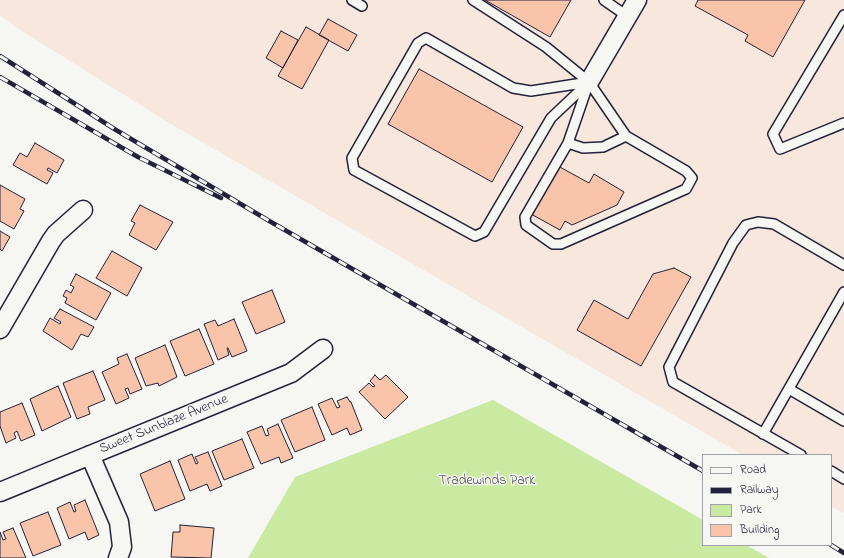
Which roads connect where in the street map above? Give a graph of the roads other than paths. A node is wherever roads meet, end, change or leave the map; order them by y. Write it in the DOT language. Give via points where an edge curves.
graph roads {
  1 [pos="352,0"];
  2 [pos="473,0"];
  3 [pos="604,0"];
  4 [pos="637,0"];
  5 [pos="362,6"];
  6 [pos="844,15"];
  7 [pos="627,16"];
  8 [pos="589,82"];
  9 [pos="844,123"];
  10 [pos="626,136"];
  11 [pos="568,143"];
  12 [pos="83,210"];
  13 [pos="844,265"];
  14 [pos="844,292"];
  15 [pos="0,329"];
  16 [pos="323,349"];
  17 [pos="788,389"];
  18 [pos="844,421"];
  19 [pos="763,434"];
  20 [pos="799,454"];
  21 [pos="90,455"];
  22 [pos="832,473"];
  23 [pos="844,479"];
  24 [pos="0,492"];
  25 [pos="118,558"];
  1 -- 5 [label="lane"];
  2 -- 8 [label="lane" via="546,47"];
  3 -- 7 [label="lane"];
  4 -- 7 [label="street"];
  6 -- 9 [label="lane" via="773,134 780,150"];
  7 -- 8 [label="street"];
  8 -- 8 [label="lane" via="531,91 513,88 426,38 418,43 352,158 354,170 475,236 484,232 551,118"];
  8 -- 10 [label="lane"];
  8 -- 11 [label="lane"];
  10 -- 11 [label="lane" via="603,147 583,148"];
  10 -- 11 [label="lane" via="686,171 692,178 686,189 561,244 553,244 526,225 525,217"];
  12 -- 15 [label="street" via="51,241"];
  13 -- 19 [label="lane" via="774,224 758,222 746,225 733,243 669,367 673,382"];
  14 -- 17 [label="lane"];
  16 -- 21 [label="street, Sweet Sunblaze Avenue" via="291,373"];
  17 -- 18 [label="lane"];
  17 -- 19 [label="lane"];
  19 -- 20 [label="lane"];
  21 -- 24 [label="street, Sweet Sunblaze Avenue"];
  21 -- 25 [label="street" via="119,522 122,547"];
  22 -- 23 [label="lane"];
}
